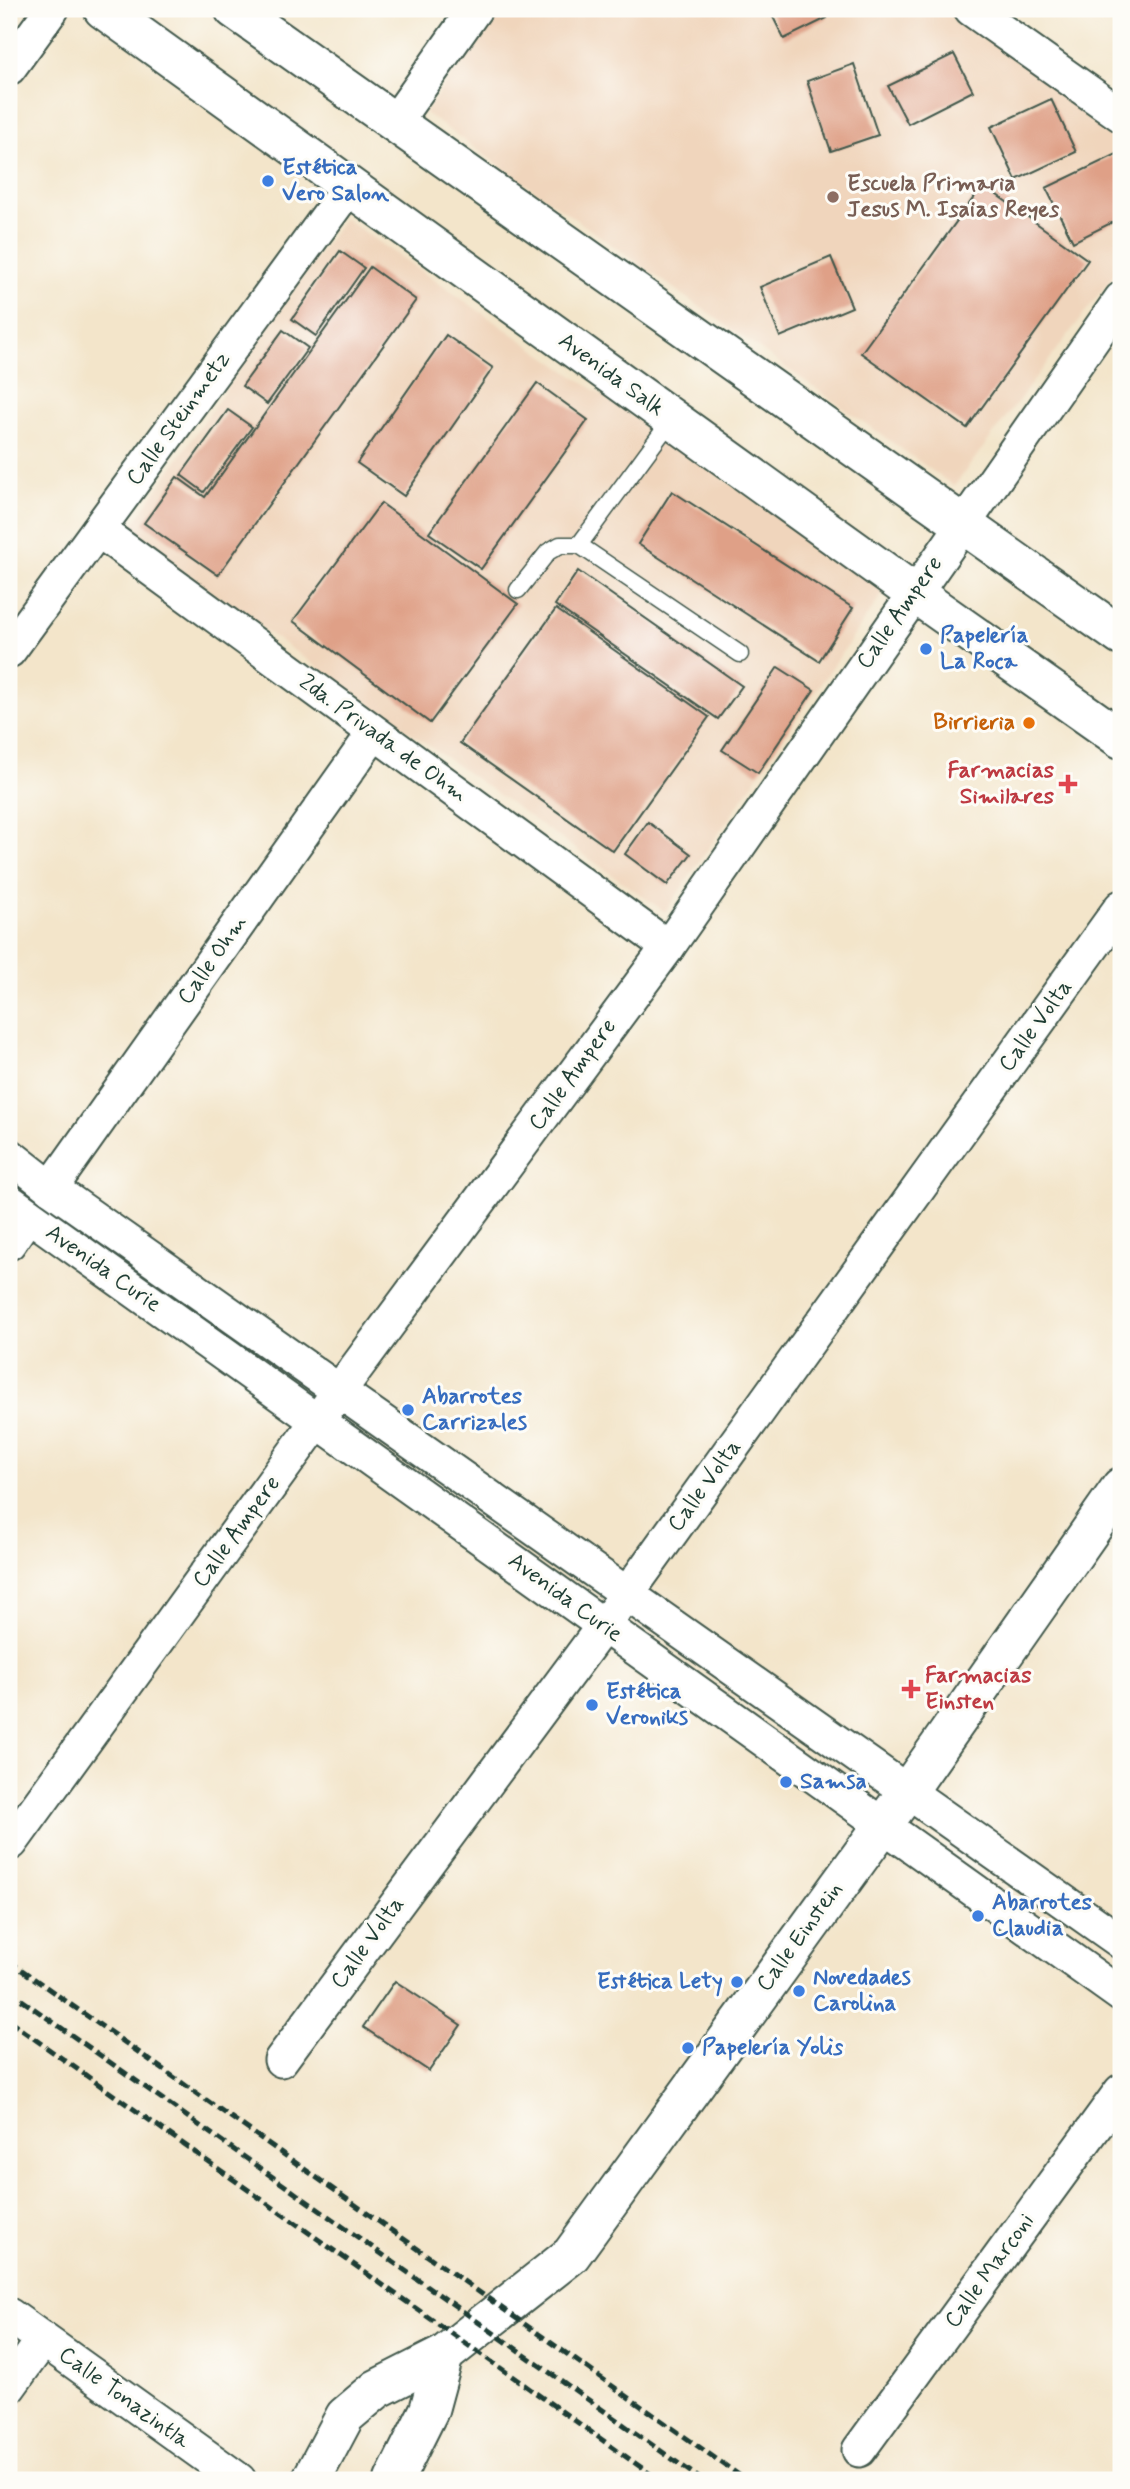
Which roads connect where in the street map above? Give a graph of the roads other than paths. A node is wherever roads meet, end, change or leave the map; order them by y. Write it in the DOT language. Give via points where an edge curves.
graph roads {
  1 [pos="52,9"];
  2 [pos="103,9"];
  3 [pos="234,9"];
  4 [pos="475,9"];
  5 [pos="971,9"];
  6 [pos="9,68"];
  7 [pos="1121,116"];
  8 [pos="395,122"];
  9 [pos="349,187"];
  10 [pos="1121,299"];
  11 [pos="673,419"];
  12 [pos="962,524"];
  13 [pos="98,530"];
  14 [pos="579,545"];
  15 [pos="518,590"];
  16 [pos="914,593"];
  17 [pos="1121,636"];
  18 [pos="9,651"];
  19 [pos="740,654"];
  20 [pos="374,733"];
  21 [pos="1121,739"];
  22 [pos="1121,907"];
  23 [pos="668,947"];
  24 [pos="9,1155"];
  25 [pos="51,1188"];
  26 [pos="18,1208"];
  27 [pos="9,1242"];
  28 [pos="339,1391"];
  29 [pos="317,1421"];
  30 [pos="1121,1487"];
  31 [pos="627,1594"];
  32 [pos="603,1625"];
  33 [pos="907,1792"];
  34 [pos="882,1824"];
  35 [pos="11,1843"];
  36 [pos="1121,1942"];
  37 [pos="1121,1995"];
  38 [pos="281,2060"];
  39 [pos="1121,2091"];
  40 [pos="9,2315"];
  41 [pos="43,2340"];
  42 [pos="444,2355"];
  43 [pos="9,2388"];
  44 [pos="859,2450"];
  45 [pos="239,2480"];
  46 [pos="311,2480"];
  47 [pos="394,2480"];
  1 -- 6 [label="street"];
  2 -- 9 [label="main road, Avenida Salk"];
  3 -- 8 [label="main road"];
  4 -- 8 [label="street"];
  5 -- 7 [label="street"];
  8 -- 12 [label="main road"];
  9 -- 11 [label="main road, Avenida Salk"];
  9 -- 13 [label="street, Calle Steinmetz"];
  10 -- 12 [label="street, Calle Ampere"];
  11 -- 14 [label="lane"];
  11 -- 16 [label="main road, Avenida Salk"];
  12 -- 16 [label="street, Calle Ampere"];
  12 -- 17 [label="main road"];
  13 -- 18 [label="street, Calle Steinmetz"];
  13 -- 20 [label="street, 2da. Privada de Ohm"];
  14 -- 15 [label="lane" via="560,545 548,552"];
  14 -- 19 [label="lane"];
  16 -- 21 [label="main road, Avenida Salk"];
  16 -- 23 [label="street, Calle Ampere"];
  20 -- 23 [label="street, 2da. Privada de Ohm"];
  20 -- 25 [label="street, Calle Ohm"];
  22 -- 31 [label="street, Calle Volta"];
  23 -- 28 [label="street, Calle Ampere"];
  24 -- 25 [label="street, Avenida Curie"];
  25 -- 28 [label="street, Avenida Curie"];
  26 -- 27 [label="street"];
  26 -- 29 [label="street, Avenida Curie"];
  28 -- 29 [label="street, Calle Ampere"];
  28 -- 31 [label="street, Avenida Curie"];
  29 -- 32 [label="street, Avenida Curie"];
  29 -- 35 [label="street, Calle Ampere"];
  30 -- 33 [label="main road, Calle Einstein"];
  31 -- 32 [label="street, Calle Volta"];
  31 -- 33 [label="street, Avenida Curie"];
  32 -- 34 [label="street, Avenida Curie"];
  32 -- 38 [label="street, Calle Volta"];
  33 -- 34 [label="main road, Calle Einstein"];
  33 -- 36 [label="street, Avenida Curie"];
  34 -- 37 [label="street, Avenida Curie"];
  34 -- 42 [label="main road, Calle Einstein" via="571,2255"];
  39 -- 44 [label="street, Calle Marconi"];
  40 -- 41 [label="street, Calle Tonazintla"];
  41 -- 43 [label="street"];
  41 -- 45 [label="street, Calle Tonazintla"];
  42 -- 46 [label="main road, Calle Einstein" via="377,2389 345,2416"];
  42 -- 47 [label="main road" via="429,2410"];
}
